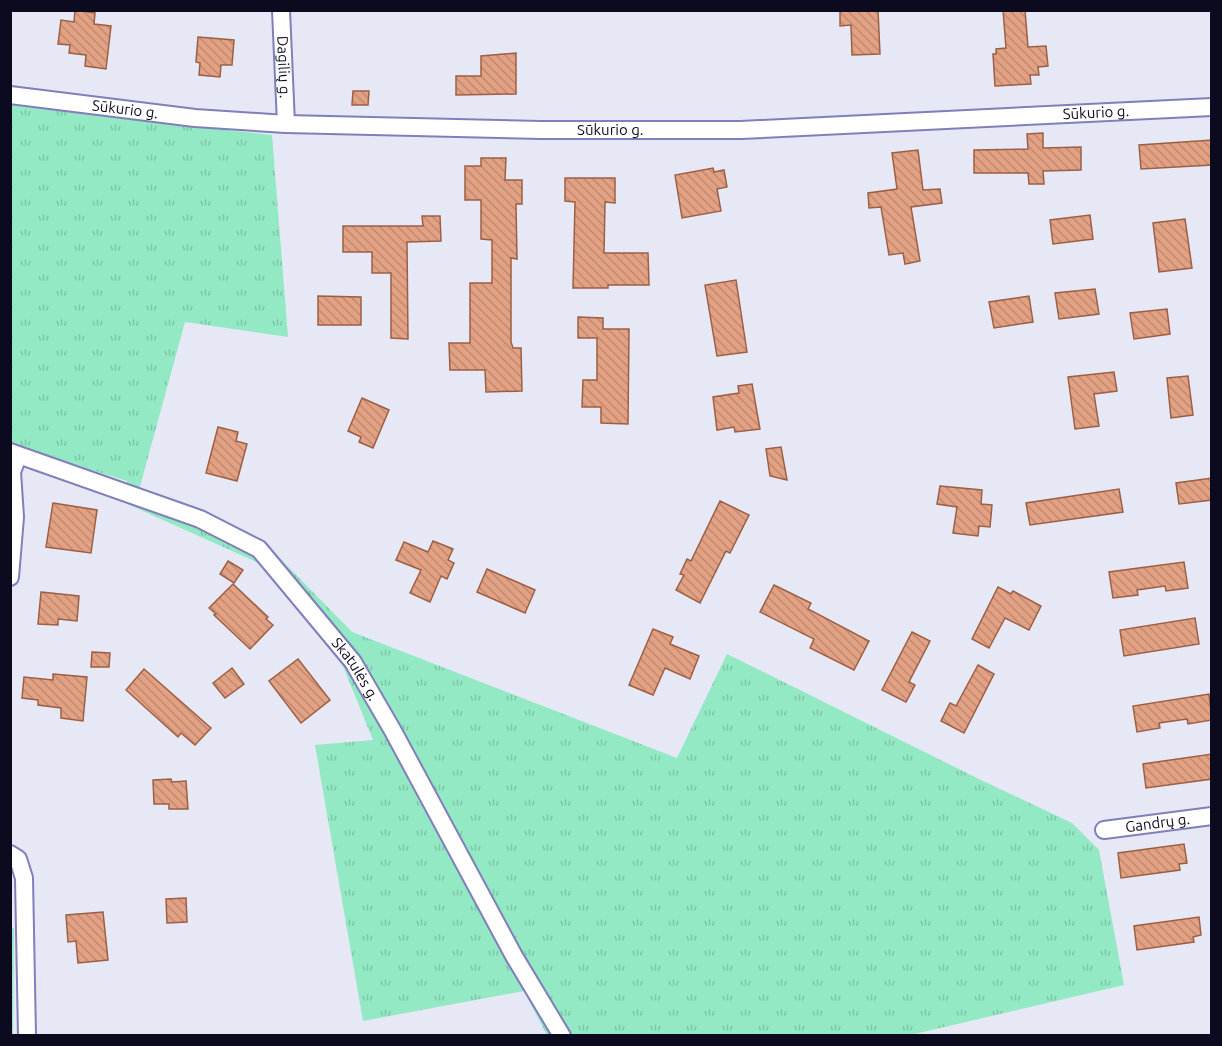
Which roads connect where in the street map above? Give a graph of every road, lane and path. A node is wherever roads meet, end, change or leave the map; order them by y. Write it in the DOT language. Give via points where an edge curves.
graph roads {
  1 [pos="281,10"];
  2 [pos="10,95"];
  3 [pos="1212,107"];
  4 [pos="286,124"];
  5 [pos="14,454"];
  6 [pos="10,577"];
  7 [pos="1212,816"];
  8 [pos="1104,830"];
  9 [pos="10,854"];
  10 [pos="27,1035"];
  11 [pos="562,1035"];
  1 -- 4 [label="street, Dagilių g."];
  2 -- 4 [label="street, Sūkurio g." via="195,118"];
  3 -- 4 [label="street, Sūkurio g." via="741,130"];
  5 -- 6 [label="street" via="15,517"];
  5 -- 11 [label="street, Skatulės g." via="200,519 259,549 353,662 514,956"];
  7 -- 8 [label="street, Gandrų g."];
  9 -- 10 [label="street" via="18,859 24,878"];
}
